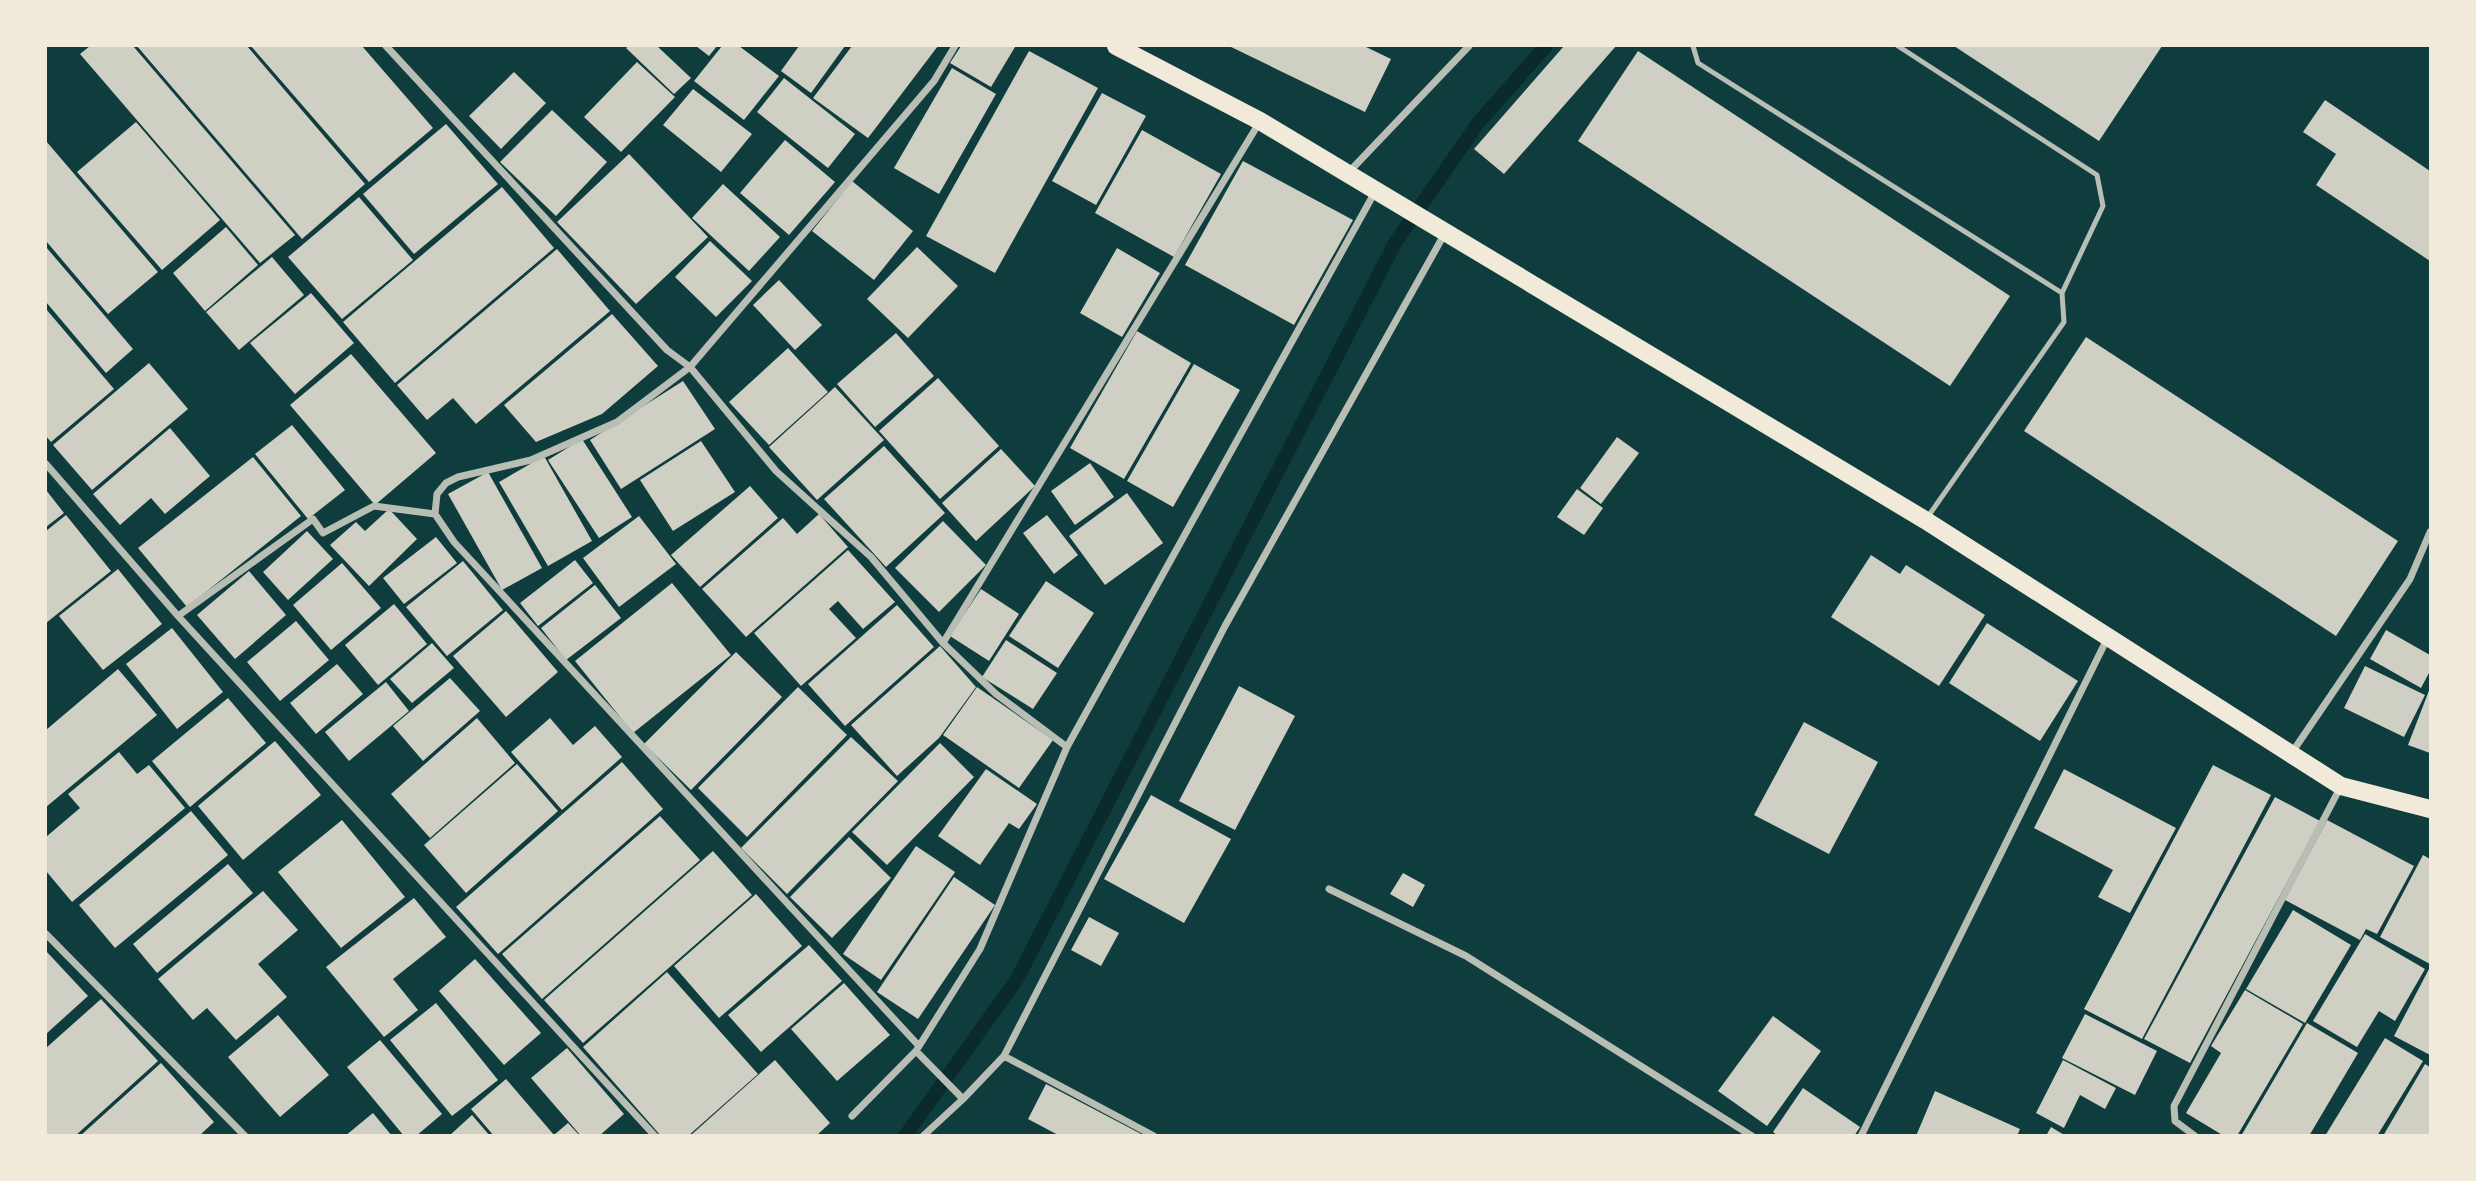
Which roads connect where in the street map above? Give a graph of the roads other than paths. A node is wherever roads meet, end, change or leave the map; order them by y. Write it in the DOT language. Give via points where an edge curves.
graph roads {
  1 [pos="386,46"];
  2 [pos="955,46"];
  3 [pos="1116,46"];
  4 [pos="1469,46"];
  5 [pos="1693,46"];
  6 [pos="1898,46"];
  7 [pos="1261,121"];
  8 [pos="1347,174"];
  9 [pos="1377,189"];
  10 [pos="1439,229"];
  11 [pos="2062,293"];
  12 [pos="690,367"];
  13 [pos="46,464"];
  14 [pos="435,514"];
  15 [pos="1925,520"];
  16 [pos="2431,532"];
  17 [pos="178,617"];
  18 [pos="2109,636"];
  19 [pos="943,643"];
  20 [pos="1067,747"];
  21 [pos="2291,754"];
  22 [pos="2341,786"];
  23 [pos="2431,809"];
  24 [pos="1329,889"];
  25 [pos="46,934"];
  26 [pos="917,1048"];
  27 [pos="1004,1056"];
  28 [pos="963,1099"];
  29 [pos="852,1116"];
  30 [pos="245,1136"];
  31 [pos="655,1136"];
  32 [pos="923,1136"];
  33 [pos="1154,1136"];
  34 [pos="1752,1136"];
  35 [pos="1861,1136"];
  36 [pos="2195,1136"];
  1 -- 12 [label="street" via="667,351"];
  2 -- 12 [label="street" via="934,81"];
  3 -- 7 [label="main road"];
  4 -- 8 [label="street"];
  5 -- 11 [label="lane" via="1698,63"];
  6 -- 11 [label="lane" via="2097,175 2103,205"];
  7 -- 8 [label="main road"];
  7 -- 19 [label="street"];
  8 -- 9 [label="main road"];
  9 -- 10 [label="main road"];
  9 -- 20 [label="street"];
  10 -- 15 [label="main road"];
  10 -- 27 [label="street" via="1225,626"];
  11 -- 15 [label="lane" via="2064,322"];
  12 -- 14 [label="street" via="617,422 531,460 446,483 437,494"];
  12 -- 19 [label="street" via="776,471 871,557"];
  13 -- 17 [label="street"];
  14 -- 17 [label="street" via="374,506 323,533 313,519"];
  14 -- 26 [label="street" via="454,542"];
  15 -- 18 [label="main road"];
  16 -- 21 [label="street" via="2410,579"];
  17 -- 31 [label="street"];
  18 -- 21 [label="main road"];
  18 -- 35 [label="street"];
  19 -- 20 [label="street" via="996,694"];
  20 -- 26 [label="street" via="980,949"];
  21 -- 22 [label="main road"];
  22 -- 23 [label="main road"];
  22 -- 36 [label="street" via="2174,1106 2175,1121"];
  24 -- 34 [label="street" via="1466,956"];
  25 -- 30 [label="street"];
  26 -- 28 [label="street"];
  26 -- 29 [label="street"];
  27 -- 28 [label="street"];
  27 -- 33 [label="street"];
  28 -- 32 [label="street"];
}
